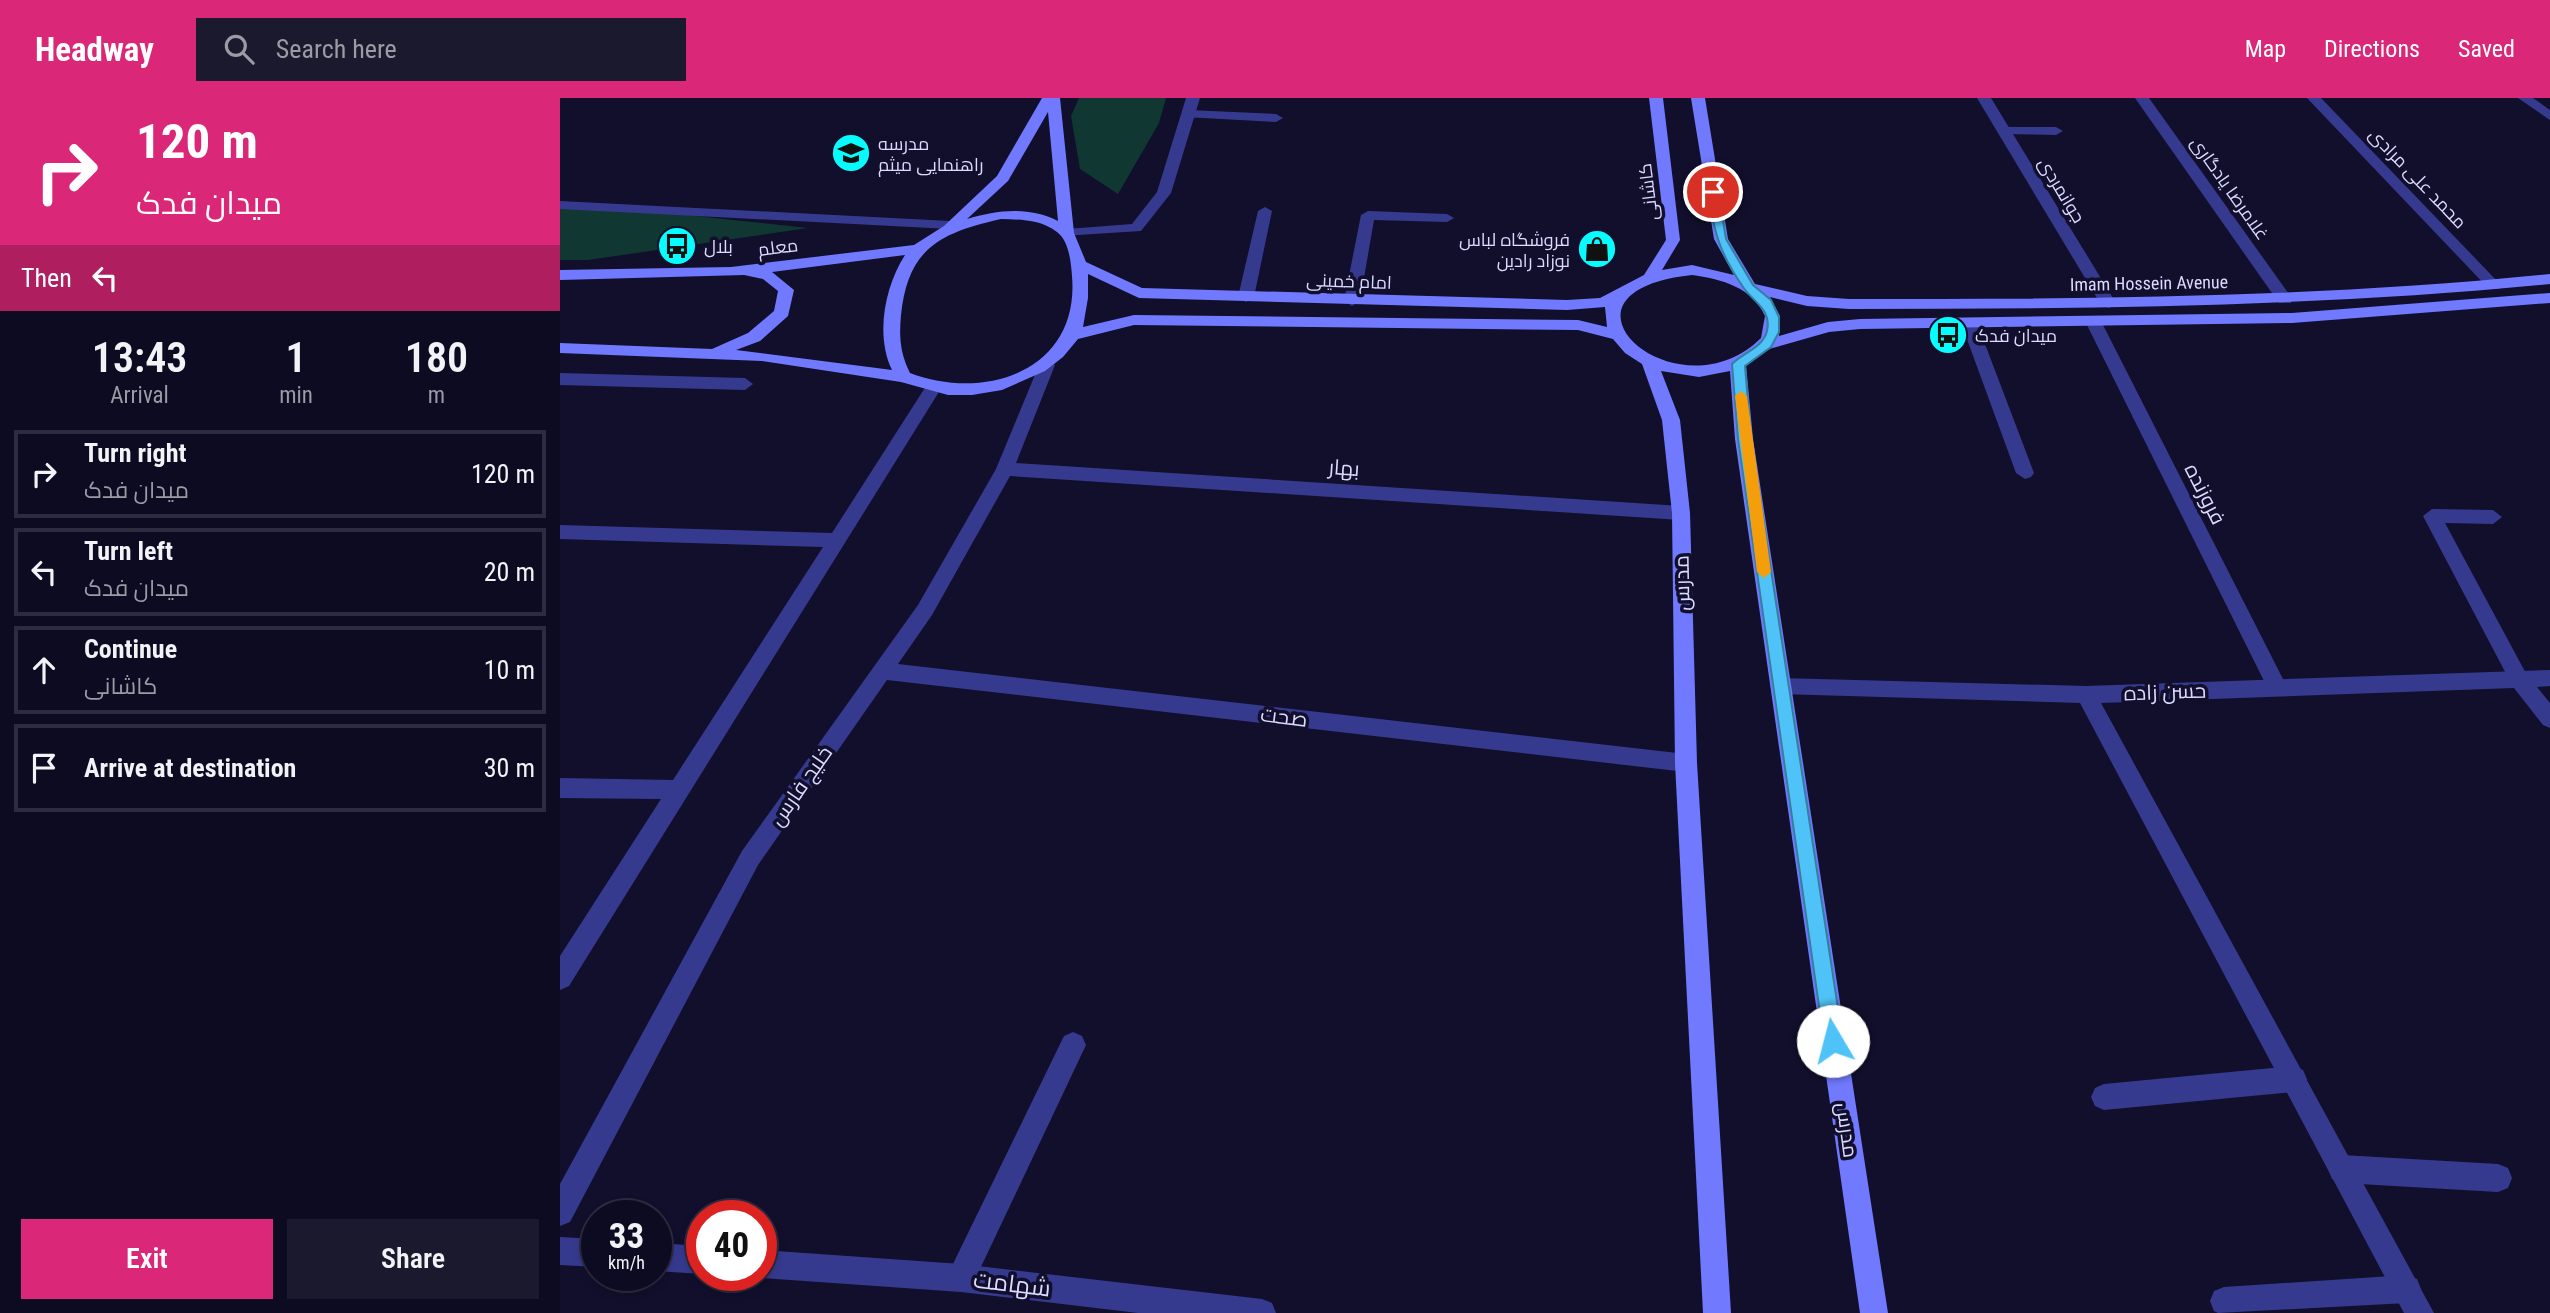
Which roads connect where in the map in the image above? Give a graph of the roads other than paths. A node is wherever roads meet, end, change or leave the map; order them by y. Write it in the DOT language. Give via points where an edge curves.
graph roads {
  1 [pos="1051,98"];
  2 [pos="1193,98"];
  3 [pos="1656,98"];
  4 [pos="1698,98"];
  5 [pos="1984,98"];
  6 [pos="2142,98"];
  7 [pos="2314,98"];
  8 [pos="2525,98"];
  9 [pos="1189,114"];
  10 [pos="2550,116"];
  11 [pos="1276,118"];
  12 [pos="2004,131"];
  13 [pos="2056,131"];
  14 [pos="560,205"];
  15 [pos="1265,211"];
  16 [pos="1447,218"];
  17 [pos="950,225"];
  18 [pos="1067,233"];
  19 [pos="916,249"];
  20 [pos="1080,265"];
  21 [pos="731,272"];
  22 [pos="560,275"];
  23 [pos="1651,276"];
  24 [pos="2550,279"];
  25 [pos="2494,286"];
  26 [pos="1749,287"];
  27 [pos="1621,295"];
  28 [pos="1246,297"];
  29 [pos="2550,298"];
  30 [pos="2285,300"];
  31 [pos="1352,301"];
  32 [pos="2108,303"];
  33 [pos="2093,321"];
  34 [pos="1969,323"];
  35 [pos="1072,335"];
  36 [pos="1618,335"];
  37 [pos="1766,345"];
  38 [pos="560,348"];
  39 [pos="711,353"];
  40 [pos="1649,360"];
  41 [pos="1738,364"];
  42 [pos="1047,365"];
  43 [pos="904,377"];
  44 [pos="560,379"];
  45 [pos="744,384"];
  46 [pos="934,387"];
  47 [pos="1005,469"];
  48 [pos="2025,473"];
  49 [pos="1681,513"];
  50 [pos="2493,517"];
  51 [pos="560,532"];
  52 [pos="836,540"];
  53 [pos="882,671"];
  54 [pos="2550,678"];
  55 [pos="2519,679"];
  56 [pos="1780,686"];
  57 [pos="2277,687"];
  58 [pos="2086,695"];
  59 [pos="2550,719"];
  60 [pos="1686,763"];
  61 [pos="560,788"];
  62 [pos="679,790"];
  63 [pos="560,978"];
  64 [pos="1073,1045"];
  65 [pos="2294,1079"];
  66 [pos="2104,1097"];
  67 [pos="2342,1169"];
  68 [pos="2498,1178"];
  69 [pos="560,1212"];
  70 [pos="560,1251"];
  71 [pos="581,1252"];
  72 [pos="777,1265"];
  73 [pos="961,1278"];
  74 [pos="2224,1301"];
  75 [pos="2414,1301"];
  76 [pos="1262,1313"];
  77 [pos="1717,1313"];
  78 [pos="1874,1313"];
  1 -- 17 [label="main road" via="1003,178"];
  1 -- 18 [label="main road"];
  2 -- 9 [label="street"];
  3 -- 23 [label="main road, کاشانی" via="1673,240"];
  4 -- 26 [label="main road" via="1721,239"];
  5 -- 12 [label="street, جوانمردی"];
  6 -- 30 [label="street, غلامرضا یادگاری"];
  7 -- 25 [label="street, محمد علی مرادی"];
  8 -- 10 [label="street"];
  9 -- 11 [label="street"];
  9 -- 18 [label="street" via="1164,193 1136,228"];
  12 -- 13 [label="street"];
  12 -- 32 [label="street, جوانمردی"];
  14 -- 17 [label="street"];
  15 -- 28 [label="street"];
  16 -- 31 [label="street" via="1367,215"];
  17 -- 18 [label="main road" via="1001,215 1038,217"];
  17 -- 19 [label="main road"];
  18 -- 20 [label="main road"];
  19 -- 21 [label="main road, معلم"];
  19 -- 43 [label="main road" via="899,279 891,331 890,352"];
  20 -- 28 [label="main road, امام خمینی" via="1139,293"];
  20 -- 35 [label="main road" via="1079,319"];
  21 -- 22 [label="main road, معلم"];
  21 -- 39 [label="main road" via="767,275 786,290 782,313 754,337"];
  23 -- 26 [label="main road" via="1692,270 1715,273"];
  23 -- 27 [label="main road"];
  24 -- 25 [label="main road, Imam Hossein Avenue"];
  25 -- 30 [label="main road, Imam Hossein Avenue"];
  26 -- 32 [label="main road, Imam Hossein Avenue" via="1807,301 1849,304"];
  26 -- 37 [label="main road" via="1773,317 1773,332"];
  27 -- 31 [label="main road, امام خمینی" via="1602,303 1567,305"];
  27 -- 36 [label="main road" via="1613,321"];
  28 -- 31 [label="main road, امام خمینی"];
  29 -- 33 [label="main road, Imam Hossein Avenue" via="2334,318"];
  30 -- 32 [label="main road, Imam Hossein Avenue"];
  33 -- 34 [label="main road, Imam Hossein Avenue"];
  33 -- 57 [label="street, فروزنده"];
  34 -- 37 [label="main road, Imam Hossein Avenue" via="1828,327"];
  34 -- 48 [label="street"];
  35 -- 36 [label="main road, امام خمینی" via="1134,320 1578,325"];
  35 -- 42 [label="main road"];
  36 -- 40 [label="main road"];
  37 -- 41 [label="main road"];
  38 -- 39 [label="main road"];
  39 -- 43 [label="main road"];
  40 -- 41 [label="main road" via="1708,372"];
  40 -- 49 [label="main road, مدرس" via="1671,420"];
  41 -- 56 [label="main road, مدرس" via="1744,439"];
  42 -- 46 [label="main road" via="995,386"];
  42 -- 47 [label="street, خلیج فارس"];
  43 -- 46 [label="main road"];
  44 -- 45 [label="street"];
  46 -- 52 [label="street"];
  47 -- 49 [label="street, بهار"];
  47 -- 53 [label="street, خلیج فارس" via="925,610"];
  49 -- 60 [label="main road, مدرس"];
  50 -- 55 [label="street" via="2432,516"];
  51 -- 52 [label="street"];
  52 -- 62 [label="street"];
  53 -- 60 [label="street, صحت"];
  53 -- 69 [label="street, خلیج فارس" via="750,858"];
  54 -- 55 [label="street, حسن زاده"];
  55 -- 57 [label="street, حسن زاده"];
  55 -- 59 [label="street"];
  56 -- 58 [label="street, حسن زاده"];
  56 -- 78 [label="main road, مدرس"];
  57 -- 58 [label="street, حسن زاده"];
  58 -- 65 [label="street"];
  60 -- 77 [label="main road, مدرس"];
  61 -- 62 [label="street"];
  62 -- 63 [label="street"];
  64 -- 73 [label="street"];
  65 -- 66 [label="street"];
  65 -- 67 [label="street"];
  67 -- 68 [label="street"];
  67 -- 75 [label="street"];
  70 -- 71 [label="street"];
  72 -- 73 [label="street, شهامت"];
  73 -- 76 [label="street, شهامت"];
  74 -- 75 [label="street"];
}
